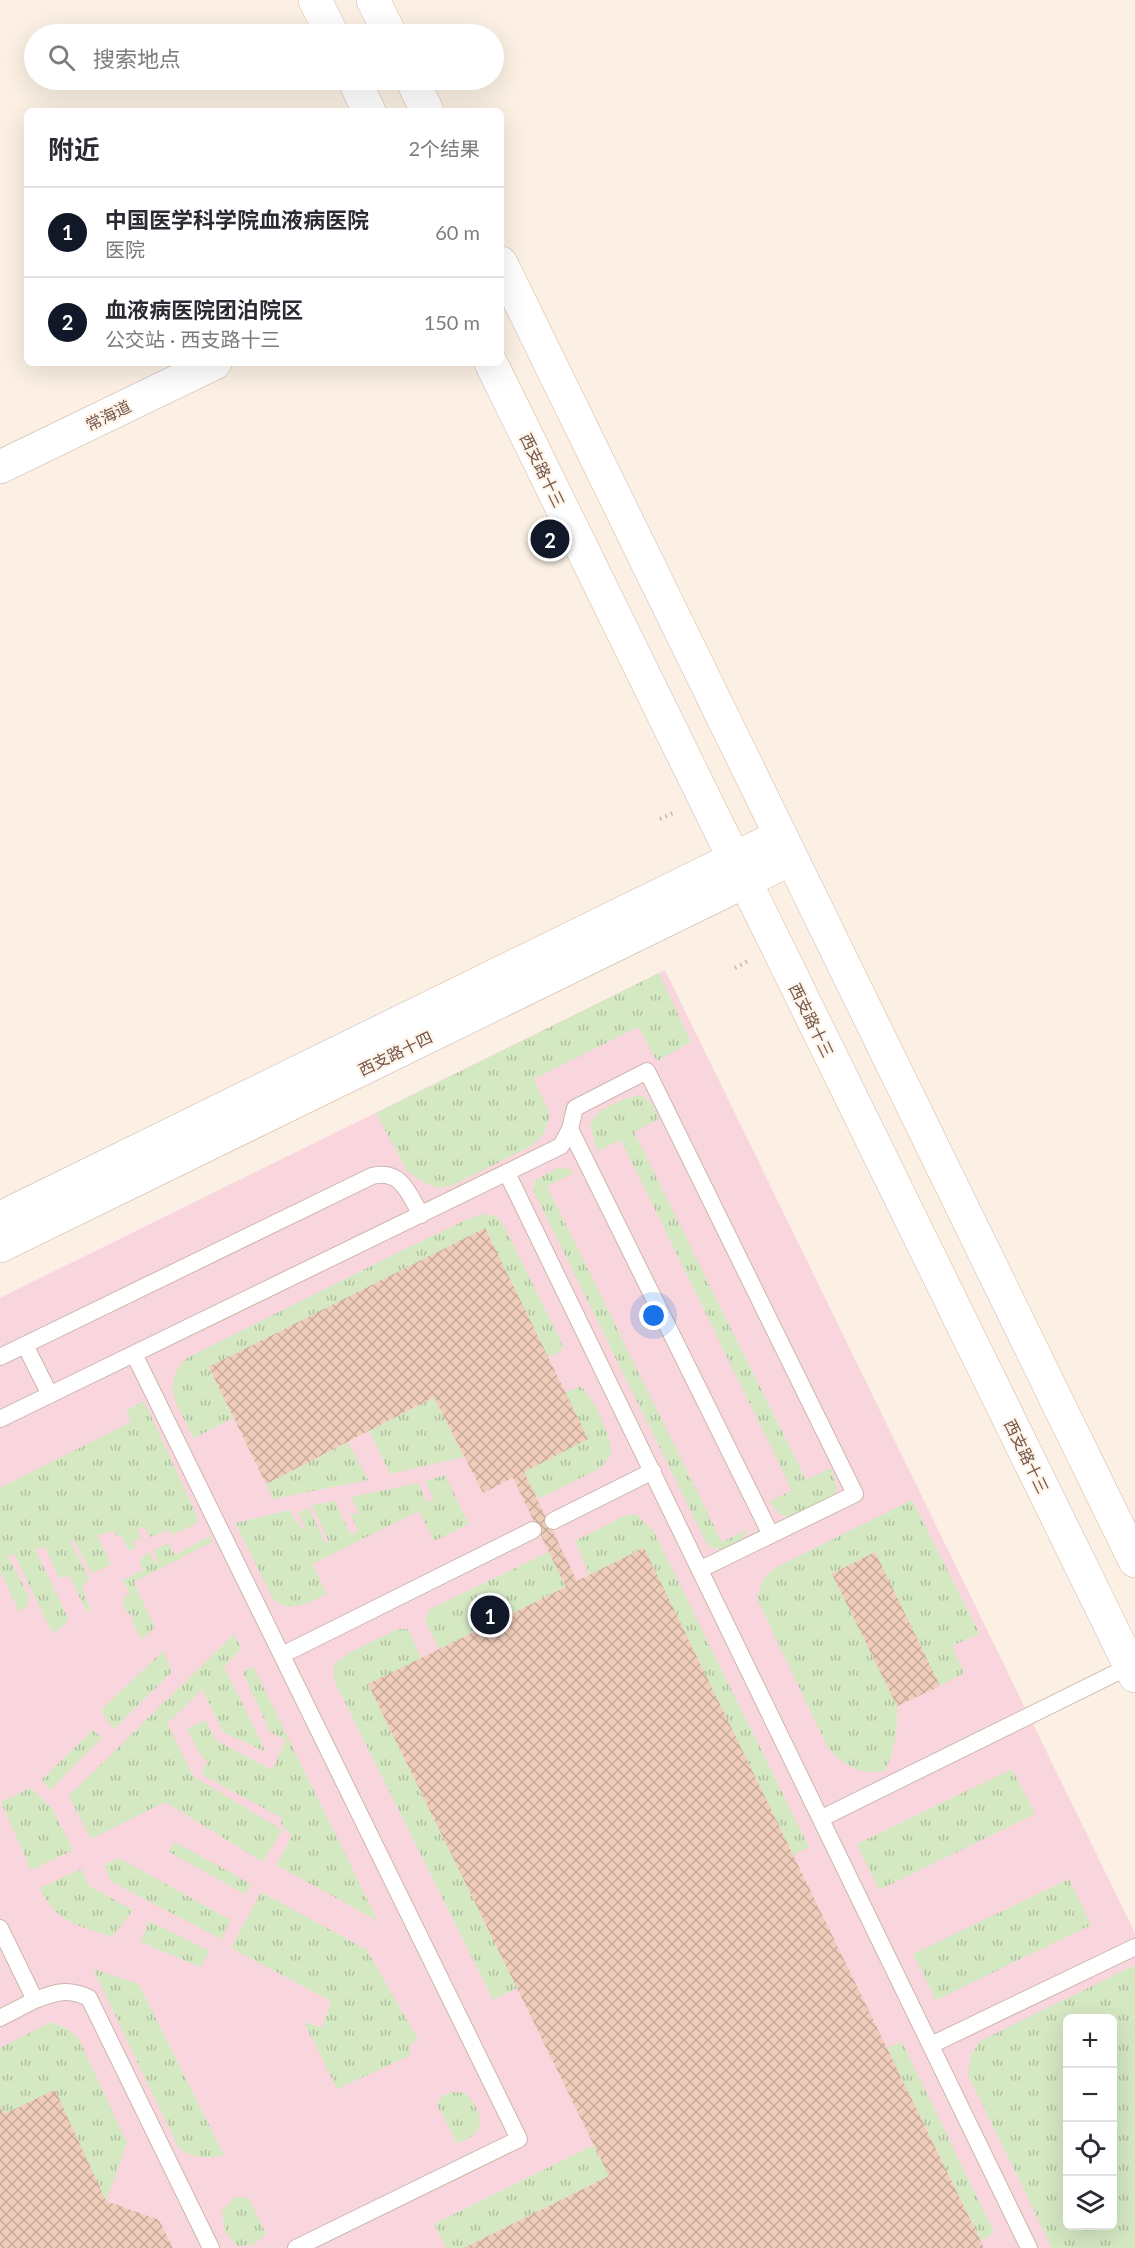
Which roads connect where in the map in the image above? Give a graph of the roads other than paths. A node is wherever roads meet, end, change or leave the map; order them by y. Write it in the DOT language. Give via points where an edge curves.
graph roads {
  1 [pos="315,0"];
  2 [pos="373,0"];
  3 [pos="327,24"];
  4 [pos="385,24"];
  5 [pos="359,90"];
  6 [pos="417,90"];
  7 [pos="368,108"];
  8 [pos="426,108"];
  9 [pos="504,269"];
  10 [pos="209,366"];
  11 [pos="492,366"];
  12 [pos="0,467"];
  13 [pos="785,848"];
  14 [pos="739,870"];
  15 [pos="570,1129"];
  16 [pos="507,1173"];
  17 [pos="421,1215"];
  18 [pos="0,1218"];
  19 [pos="0,1246"];
  20 [pos="26,1345"];
  21 [pos="134,1354"];
  22 [pos="0,1358"];
  23 [pos="50,1395"];
  24 [pos="0,1419"];
  25 [pos="653,1471"];
  26 [pos="553,1521"];
  27 [pos="533,1530"];
  28 [pos="771,1534"];
  29 [pos="1135,1561"];
  30 [pos="700,1569"];
  31 [pos="282,1655"];
  32 [pos="1133,1668"];
  33 [pos="822,1818"];
  34 [pos="0,1928"];
  35 [pos="1135,1947"];
  36 [pos="35,2000"];
  37 [pos="0,2018"];
  38 [pos="932,2045"];
  39 [pos="211,2248"];
  40 [pos="296,2248"];
  41 [pos="1029,2248"];
  1 -- 3 [label="main road"];
  2 -- 4 [label="main road"];
  5 -- 7 [label="main road"];
  6 -- 8 [label="main road"];
  9 -- 13 [label="main road"];
  10 -- 12 [label="main road, 常海道"];
  11 -- 14 [label="main road, 西支路十三"];
  13 -- 14 [label="main road, 西支路十四"];
  13 -- 29 [label="main road"];
  14 -- 18 [label="main road, 西支路十四"];
  14 -- 19 [label="main road, 西支路十四"];
  14 -- 32 [label="main road, 西支路十三"];
  15 -- 16 [label="lane" via="561,1146"];
  15 -- 28 [label="lane"];
  15 -- 28 [label="lane" via="575,1108 647,1071 855,1494"];
  16 -- 17 [label="lane"];
  16 -- 25 [label="lane"];
  17 -- 20 [label="lane" via="396,1177 385,1173 372,1176"];
  17 -- 21 [label="lane"];
  20 -- 22 [label="lane"];
  20 -- 23 [label="lane"];
  21 -- 23 [label="lane"];
  21 -- 31 [label="lane"];
  23 -- 24 [label="lane"];
  25 -- 26 [label="lane"];
  25 -- 30 [label="lane"];
  27 -- 31 [label="lane"];
  28 -- 30 [label="lane"];
  30 -- 33 [label="lane"];
  31 -- 40 [label="lane" via="519,2139"];
  32 -- 33 [label="lane"];
  33 -- 38 [label="lane"];
  34 -- 36 [label="lane"];
  35 -- 38 [label="lane"];
  36 -- 37 [label="lane"];
  36 -- 39 [label="lane" via="73,1990 89,1998"];
  38 -- 41 [label="lane"];
}
